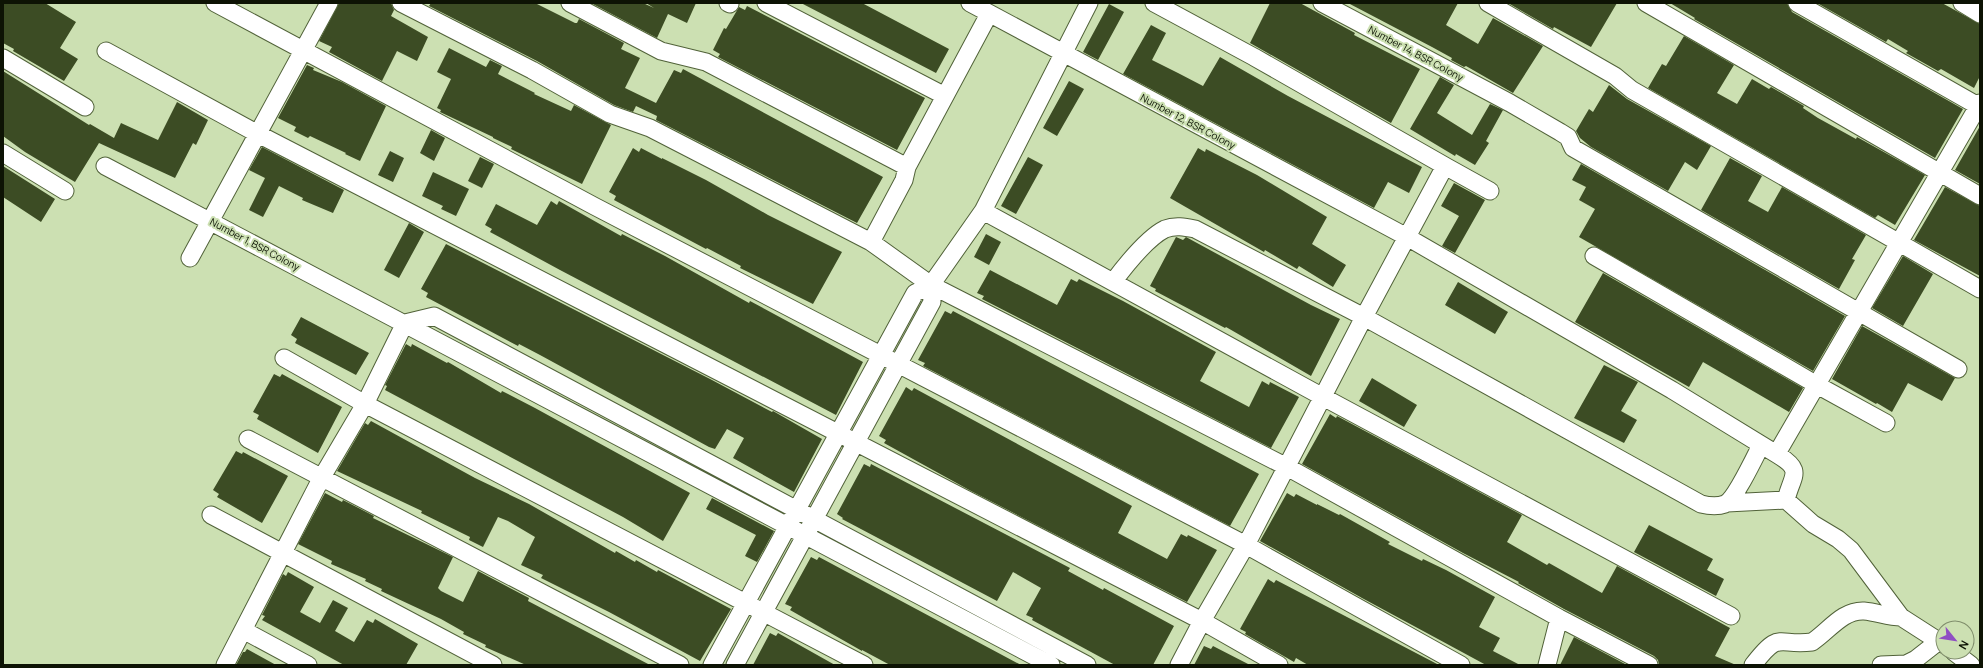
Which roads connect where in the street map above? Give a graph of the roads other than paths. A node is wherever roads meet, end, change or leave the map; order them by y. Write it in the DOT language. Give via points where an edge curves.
graph roads {
  1 [pos="216,3"];
  2 [pos="329,3"];
  3 [pos="401,3"];
  4 [pos="570,3"];
  5 [pos="766,3"];
  6 [pos="970,3"];
  7 [pos="1089,3"];
  8 [pos="1154,3"];
  9 [pos="1322,3"];
  10 [pos="1488,3"];
  11 [pos="1646,3"];
  12 [pos="1797,3"];
  13 [pos="1962,3"];
  14 [pos="989,14"];
  15 [pos="1980,14"];
  16 [pos="304,50"];
  17 [pos="106,51"];
  18 [pos="1062,54"];
  19 [pos="3,58"];
  20 [pos="945,96"];
  21 [pos="1979,105"];
  22 [pos="85,107"];
  23 [pos="258,134"];
  24 [pos="3,153"];
  25 [pos="105,166"];
  26 [pos="1445,166"];
  27 [pos="907,168"];
  28 [pos="1940,173"];
  29 [pos="65,191"];
  30 [pos="1490,191"];
  31 [pos="1980,196"];
  32 [pos="984,211"];
  33 [pos="210,221"];
  34 [pos="1407,237"];
  35 [pos="871,242"];
  36 [pos="1899,243"];
  37 [pos="1594,256"];
  38 [pos="190,258"];
  39 [pos="1113,282"];
  40 [pos="931,285"];
  41 [pos="1980,289"];
  42 [pos="1859,312"];
  43 [pos="1364,317"];
  44 [pos="405,323"];
  45 [pos="881,354"];
  46 [pos="284,358"];
  47 [pos="899,363"];
  48 [pos="1958,369"];
  49 [pos="1817,385"];
  50 [pos="1323,397"];
  51 [pos="365,404"];
  52 [pos="1886,423"];
  53 [pos="838,433"];
  54 [pos="248,439"];
  55 [pos="856,442"];
  56 [pos="1761,445"];
  57 [pos="1778,455"];
  58 [pos="1287,467"];
  59 [pos="322,477"];
  60 [pos="1786,500"];
  61 [pos="1727,503"];
  62 [pos="797,509"];
  63 [pos="211,515"];
  64 [pos="814,518"];
  65 [pos="788,525"];
  66 [pos="805,534"];
  67 [pos="1246,545"];
  68 [pos="283,555"];
  69 [pos="746,603"];
  70 [pos="764,612"];
  71 [pos="1731,616"];
  72 [pos="1901,617"];
  73 [pos="1559,618"];
  74 [pos="1202,620"];
  75 [pos="243,630"];
  76 [pos="1935,639"];
  77 [pos="1935,647"];
  78 [pos="225,665"];
  79 [pos="308,665"];
  80 [pos="493,665"];
  81 [pos="680,665"];
  82 [pos="712,665"];
  83 [pos="735,665"];
  84 [pos="864,665"];
  85 [pos="1051,665"];
  86 [pos="1087,665"];
  87 [pos="1179,665"];
  88 [pos="1279,665"];
  89 [pos="1461,665"];
  90 [pos="1547,665"];
  91 [pos="1649,665"];
  92 [pos="1753,665"];
  93 [pos="1881,665"];
  1 -- 16 [label="street"];
  2 -- 16 [label="street"];
  3 -- 35 [label="street" via="532,70 610,114 650,128"];
  4 -- 27 [label="street" via="661,51 706,62"];
  5 -- 20 [label="street"];
  6 -- 14 [label="street, Number 12, BSR Colony"];
  7 -- 18 [label="street"];
  8 -- 26 [label="street"];
  9 -- 42 [label="street, Number 14, BSR Colony" via="1510,103 1560,132 1568,138 1573,148"];
  10 -- 36 [label="street" via="1615,76 1632,90"];
  11 -- 28 [label="street"];
  12 -- 21 [label="street"];
  13 -- 15 [label="street"];
  14 -- 18 [label="street, Number 12, BSR Colony"];
  14 -- 20 [label="street"];
  16 -- 23 [label="street"];
  16 -- 45 [label="street" via="601,210"];
  17 -- 23 [label="street"];
  18 -- 32 [label="street"];
  18 -- 34 [label="street, Number 12, BSR Colony"];
  19 -- 22 [label="street"];
  20 -- 27 [label="street"];
  21 -- 28 [label="street"];
  23 -- 33 [label="street"];
  23 -- 53 [label="street"];
  24 -- 29 [label="street"];
  25 -- 33 [label="street, Number 1, BSR Colony"];
  26 -- 30 [label="street"];
  26 -- 34 [label="street"];
  27 -- 35 [label="street" via="904,180"];
  28 -- 31 [label="street"];
  28 -- 36 [label="street"];
  32 -- 39 [label="street"];
  32 -- 40 [label="street"];
  33 -- 38 [label="street"];
  33 -- 44 [label="street, Number 1, BSR Colony"];
  34 -- 43 [label="street"];
  34 -- 56 [label="street, Number 12, BSR Colony" via="1672,390"];
  35 -- 40 [label="street"];
  36 -- 41 [label="street"];
  36 -- 42 [label="street"];
  37 -- 49 [label="street"];
  39 -- 43 [label="street" via="1136,253 1165,229 1178,226 1195,229"];
  39 -- 50 [label="street"];
  40 -- 45 [label="street" via="915,292"];
  40 -- 47 [label="street" via="932,302"];
  40 -- 58 [label="street"];
  42 -- 48 [label="street, Number 14, BSR Colony"];
  42 -- 49 [label="street"];
  43 -- 50 [label="street"];
  43 -- 61 [label="street" via="1701,504 1719,506"];
  44 -- 51 [label="street"];
  44 -- 62 [label="street" via="434,316"];
  44 -- 65 [label="street, Number 1, BSR Colony"];
  45 -- 47 [label="street"];
  45 -- 53 [label="street"];
  46 -- 51 [label="street"];
  47 -- 55 [label="street"];
  47 -- 67 [label="street"];
  49 -- 52 [label="street"];
  49 -- 57 [label="street"];
  50 -- 58 [label="street"];
  50 -- 71 [label="street"];
  51 -- 59 [label="street"];
  51 -- 69 [label="street"];
  53 -- 55 [label="street"];
  53 -- 62 [label="street"];
  54 -- 59 [label="street"];
  55 -- 64 [label="street"];
  55 -- 74 [label="street"];
  56 -- 57 [label="street, Number 12, BSR Colony"];
  56 -- 61 [label="street"];
  57 -- 60 [label="street, Number 12, BSR Colony" via="1790,463 1795,474"];
  58 -- 67 [label="street"];
  58 -- 73 [label="street"];
  59 -- 68 [label="street"];
  59 -- 81 [label="street"];
  60 -- 61 [label="street"];
  60 -- 72 [label="street" via="1813,524 1838,538 1851,550"];
  62 -- 64 [label="street"];
  62 -- 65 [label="street"];
  63 -- 68 [label="street"];
  64 -- 66 [label="street"];
  64 -- 86 [label="street"];
  65 -- 66 [label="street, Number 1, BSR Colony"];
  65 -- 69 [label="street"];
  66 -- 70 [label="street"];
  66 -- 85 [label="street, Number 1, BSR Colony"];
  67 -- 74 [label="street"];
  67 -- 89 [label="street"];
  68 -- 75 [label="street"];
  68 -- 80 [label="street"];
  69 -- 70 [label="street"];
  69 -- 82 [label="street"];
  70 -- 83 [label="street"];
  70 -- 84 [label="street"];
  72 -- 76 [label="street"];
  72 -- 92 [label="street" via="1864,611 1854,612 1839,619 1812,642 1774,642"];
  73 -- 90 [label="street"];
  73 -- 91 [label="street"];
  74 -- 87 [label="street"];
  74 -- 88 [label="street"];
  75 -- 78 [label="street"];
  75 -- 79 [label="street"];
  77 -- 93 [label="street" via="1906,664"];
}
